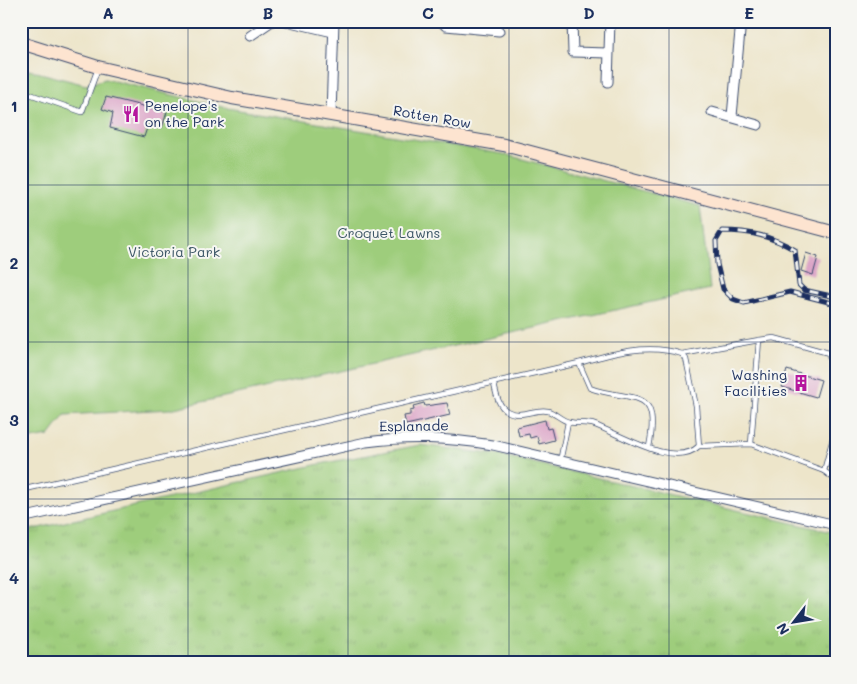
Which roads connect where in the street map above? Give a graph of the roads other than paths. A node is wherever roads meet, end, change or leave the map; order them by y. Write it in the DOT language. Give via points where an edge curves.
graph roads {
  1 [pos="272,21"];
  2 [pos="286,21"];
  3 [pos="334,21"];
  4 [pos="441,21"];
  5 [pos="572,21"];
  6 [pos="610,21"];
  7 [pos="741,21"];
  8 [pos="500,31"];
  9 [pos="333,32"];
  10 [pos="250,36"];
  11 [pos="21,43"];
  12 [pos="608,53"];
  13 [pos="98,67"];
  14 [pos="608,82"];
  15 [pos="21,90"];
  16 [pos="712,112"];
  17 [pos="331,115"];
  18 [pos="732,116"];
  19 [pos="758,125"];
  20 [pos="836,233"];
  21 [pos="760,340"];
  22 [pos="682,354"];
  23 [pos="829,354"];
  24 [pos="836,355"];
  25 [pos="579,363"];
  26 [pos="494,384"];
  27 [pos="836,396"];
  28 [pos="568,422"];
  29 [pos="836,427"];
  30 [pos="751,444"];
  31 [pos="699,446"];
  32 [pos="649,447"];
  33 [pos="560,462"];
  34 [pos="824,471"];
  35 [pos="836,480"];
  36 [pos="21,490"];
  37 [pos="21,518"];
  38 [pos="836,525"];
  1 -- 10 [label="street"];
  2 -- 9 [label="street"];
  3 -- 9 [label="street"];
  4 -- 8 [label="street" via="446,26"];
  5 -- 12 [label="street" via="573,52"];
  6 -- 12 [label="street"];
  7 -- 18 [label="street"];
  9 -- 17 [label="street"];
  11 -- 13 [label="street, Rotten Row"];
  12 -- 14 [label="street"];
  13 -- 15 [label="lane" via="82,112"];
  13 -- 17 [label="street, Rotten Row" via="232,98"];
  16 -- 18 [label="street"];
  17 -- 20 [label="street, Rotten Row" via="504,145"];
  18 -- 19 [label="street"];
  21 -- 22 [label="lane"];
  21 -- 23 [label="lane" via="774,338"];
  21 -- 30 [label="lane"];
  22 -- 25 [label="lane" via="652,348"];
  22 -- 31 [label="lane" via="686,359 696,406"];
  23 -- 24 [label="lane"];
  23 -- 27 [label="lane"];
  25 -- 26 [label="lane"];
  25 -- 32 [label="lane" via="590,388 634,397 649,405 652,426"];
  26 -- 28 [label="lane" via="504,410 517,415 547,411"];
  26 -- 36 [label="lane"];
  28 -- 32 [label="lane" via="594,424 632,443"];
  28 -- 33 [label="lane"];
  29 -- 34 [label="lane"];
  30 -- 31 [label="lane"];
  30 -- 34 [label="lane"];
  31 -- 32 [label="lane" via="685,455"];
  33 -- 37 [label="street, Esplanade" via="492,445 446,438 386,439"];
  33 -- 38 [label="street, Esplanade"];
  34 -- 35 [label="lane"];
}
